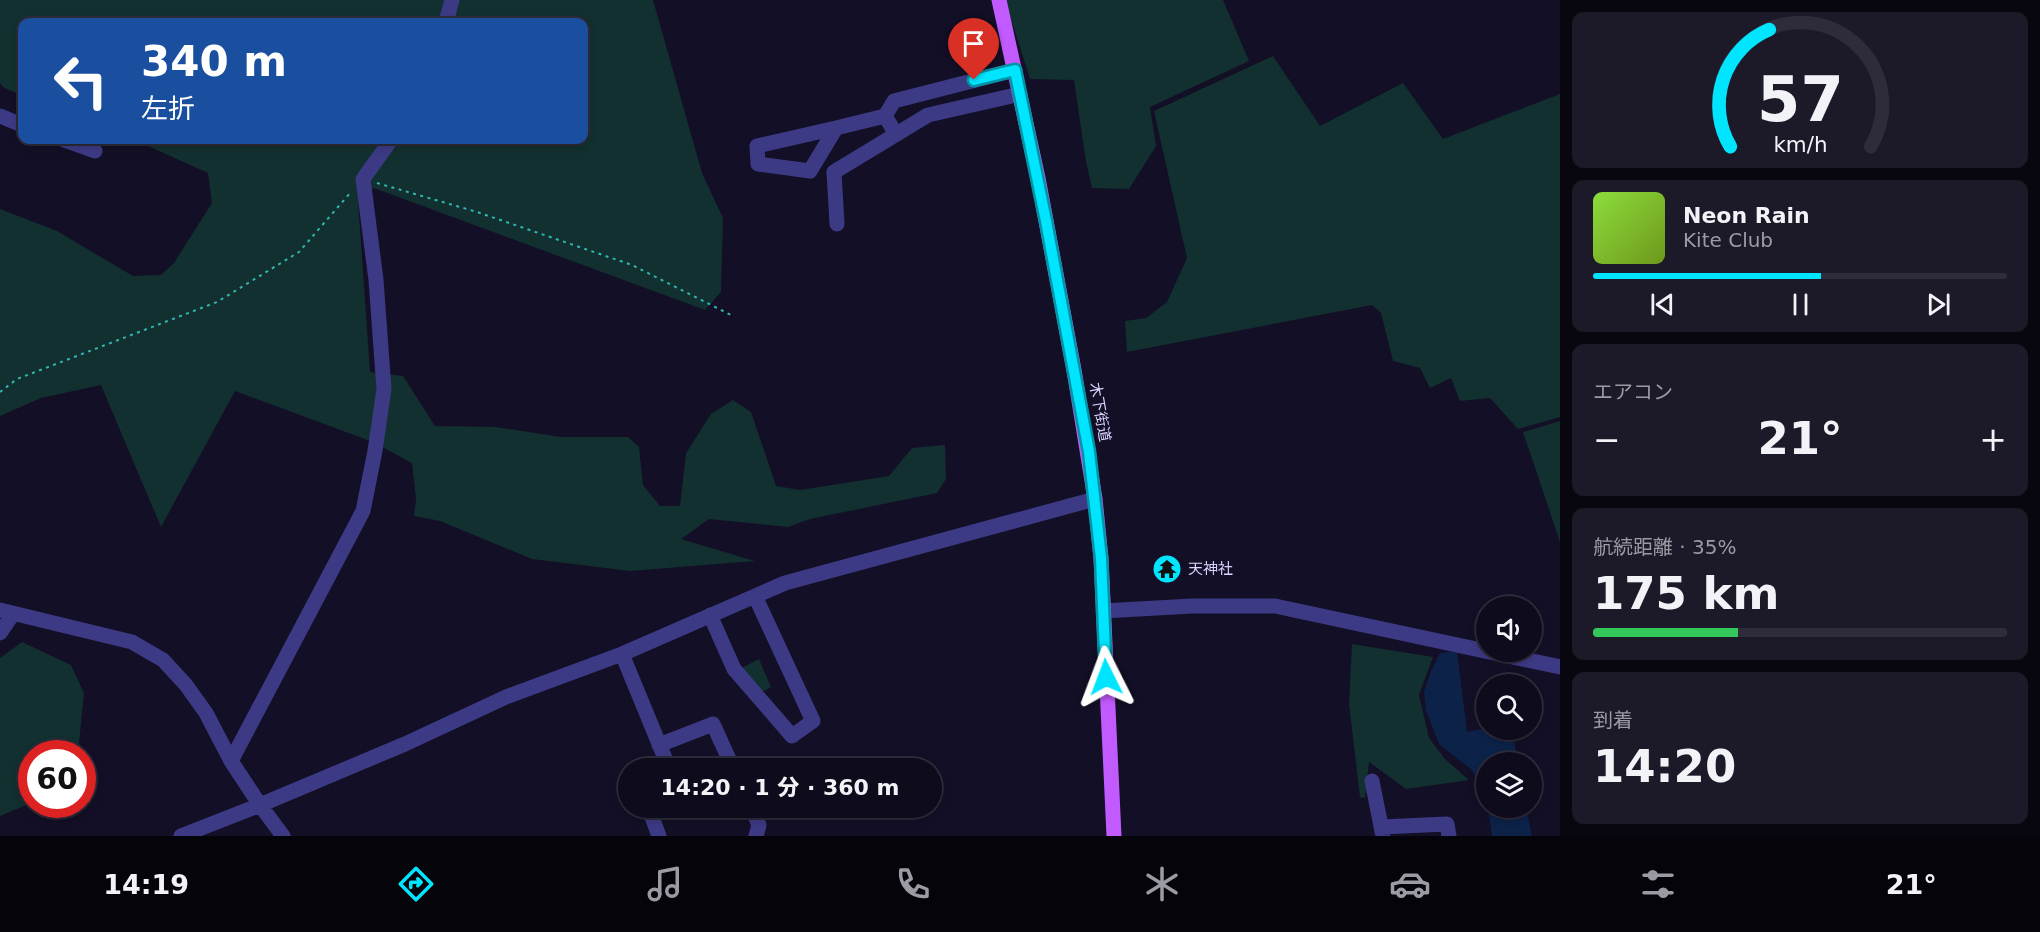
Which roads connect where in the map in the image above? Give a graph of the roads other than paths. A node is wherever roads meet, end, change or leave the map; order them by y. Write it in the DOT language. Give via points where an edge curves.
graph roads {
  1 [pos="452,0"];
  2 [pos="999,0"];
  3 [pos="447,18"];
  4 [pos="1015,70"];
  5 [pos="1020,94"];
  6 [pos="0,116"];
  7 [pos="885,116"];
  8 [pos="18,123"];
  9 [pos="836,128"];
  10 [pos="897,134"];
  11 [pos="75,144"];
  12 [pos="388,144"];
  13 [pos="95,151"];
  14 [pos="837,225"];
  15 [pos="1095,499"];
  16 [pos="755,596"];
  17 [pos="1103,611"];
  18 [pos="6,612"];
  19 [pos="710,615"];
  20 [pos="0,633"];
  21 [pos="622,654"];
  22 [pos="1560,667"];
  23 [pos="659,745"];
  24 [pos="665,758"];
  25 [pos="728,758"];
  26 [pos="231,761"];
  27 [pos="1372,781"];
  28 [pos="260,805"];
  29 [pos="652,818"];
  30 [pos="756,818"];
  31 [pos="1382,831"];
  32 [pos="181,836"];
  33 [pos="283,836"];
  34 [pos="659,836"];
  35 [pos="756,836"];
  36 [pos="1114,836"];
  37 [pos="1449,836"];
  1 -- 3 [label="street"];
  2 -- 4 [label="main road, 木下街道"];
  4 -- 5 [label="main road, 木下街道"];
  4 -- 7 [label="street" via="894,101"];
  5 -- 10 [label="street" via="928,115"];
  5 -- 15 [label="main road, 木下街道"];
  6 -- 8 [label="street"];
  7 -- 9 [label="street"];
  7 -- 10 [label="street"];
  9 -- 9 [label="street" via="810,171 758,164 757,146"];
  10 -- 14 [label="street" via="834,172"];
  11 -- 13 [label="street"];
  12 -- 26 [label="street" via="363,179 384,389 363,511"];
  15 -- 16 [label="street" via="785,583"];
  15 -- 17 [label="main road, 木下街道"];
  16 -- 19 [label="street"];
  16 -- 19 [label="street" via="813,721 792,736 734,669"];
  17 -- 22 [label="street" via="1275,606"];
  17 -- 36 [label="main road, 木下街道"];
  18 -- 20 [label="street"];
  18 -- 26 [label="street" via="132,642 163,660 206,713"];
  19 -- 21 [label="street"];
  21 -- 23 [label="street"];
  21 -- 28 [label="street" via="506,697"];
  23 -- 24 [label="street"];
  23 -- 25 [label="street" via="713,724"];
  26 -- 28 [label="street"];
  27 -- 31 [label="street"];
  28 -- 32 [label="street"];
  28 -- 33 [label="street"];
  29 -- 34 [label="street"];
  30 -- 35 [label="street" via="759,825"];
  31 -- 37 [label="street" via="1447,824"];
}
